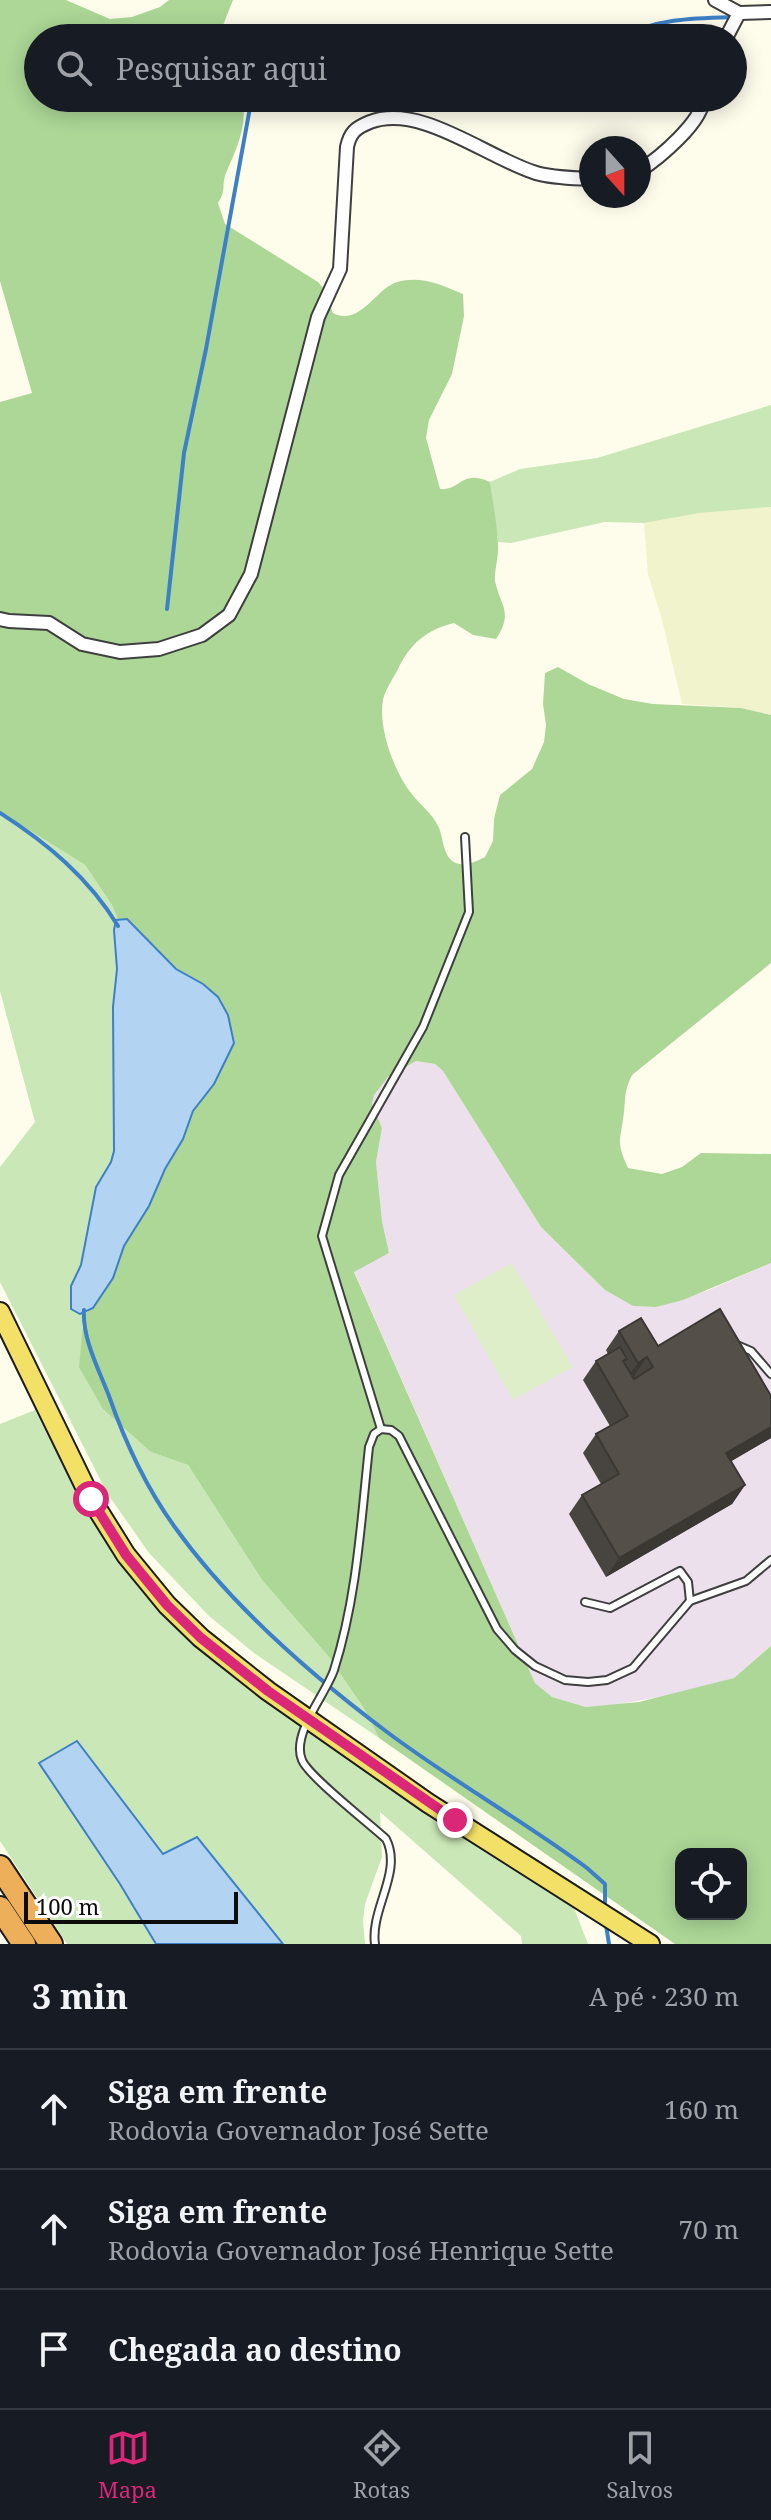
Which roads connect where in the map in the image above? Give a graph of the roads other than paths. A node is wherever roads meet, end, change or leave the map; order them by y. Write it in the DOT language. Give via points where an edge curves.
graph roads {
  1 [pos="715,0"];
  2 [pos="771,12"];
  3 [pos="739,13"];
  4 [pos="733,24"];
  5 [pos="700,112"];
  6 [pos="651,162"];
  7 [pos="579,178"];
  8 [pos="0,619"];
  9 [pos="465,837"];
  10 [pos="0,1312"];
  11 [pos="725,1339"];
  12 [pos="771,1374"];
  13 [pos="381,1429"];
  14 [pos="771,1560"];
  15 [pos="690,1601"];
  16 [pos="585,1602"];
  17 [pos="309,1718"];
  18 [pos="0,1867"];
  19 [pos="0,1908"];
  20 [pos="24,1944"];
  21 [pos="51,1944"];
  22 [pos="375,1944"];
  23 [pos="650,1944"];
  1 -- 3 [label="street"];
  2 -- 3 [label="street"];
  3 -- 4 [label="street"];
  5 -- 6 [label="street"];
  7 -- 8 [label="street" via="536,173 398,117 360,126 350,134 347,147 340,269 318,317 251,574 229,615 202,635 159,649 120,652 82,644 49,623"];
  9 -- 13 [label="lane" via="469,912 423,1027 339,1175 322,1236"];
  10 -- 17 [label="main road" via="91,1499 126,1555 201,1638"];
  11 -- 12 [label="lane" via="751,1351"];
  13 -- 15 [label="lane" via="399,1436 497,1629 535,1666 565,1680 607,1680 633,1668"];
  13 -- 17 [label="lane" via="369,1447 356,1569 330,1677"];
  14 -- 15 [label="lane" via="746,1581"];
  15 -- 16 [label="lane" via="688,1582 680,1571 610,1608"];
  17 -- 22 [label="lane" via="300,1745 302,1760 391,1847"];
  17 -- 23 [label="main road" via="428,1803"];
  18 -- 21 [label="highway"];
  19 -- 20 [label="highway"];
}
